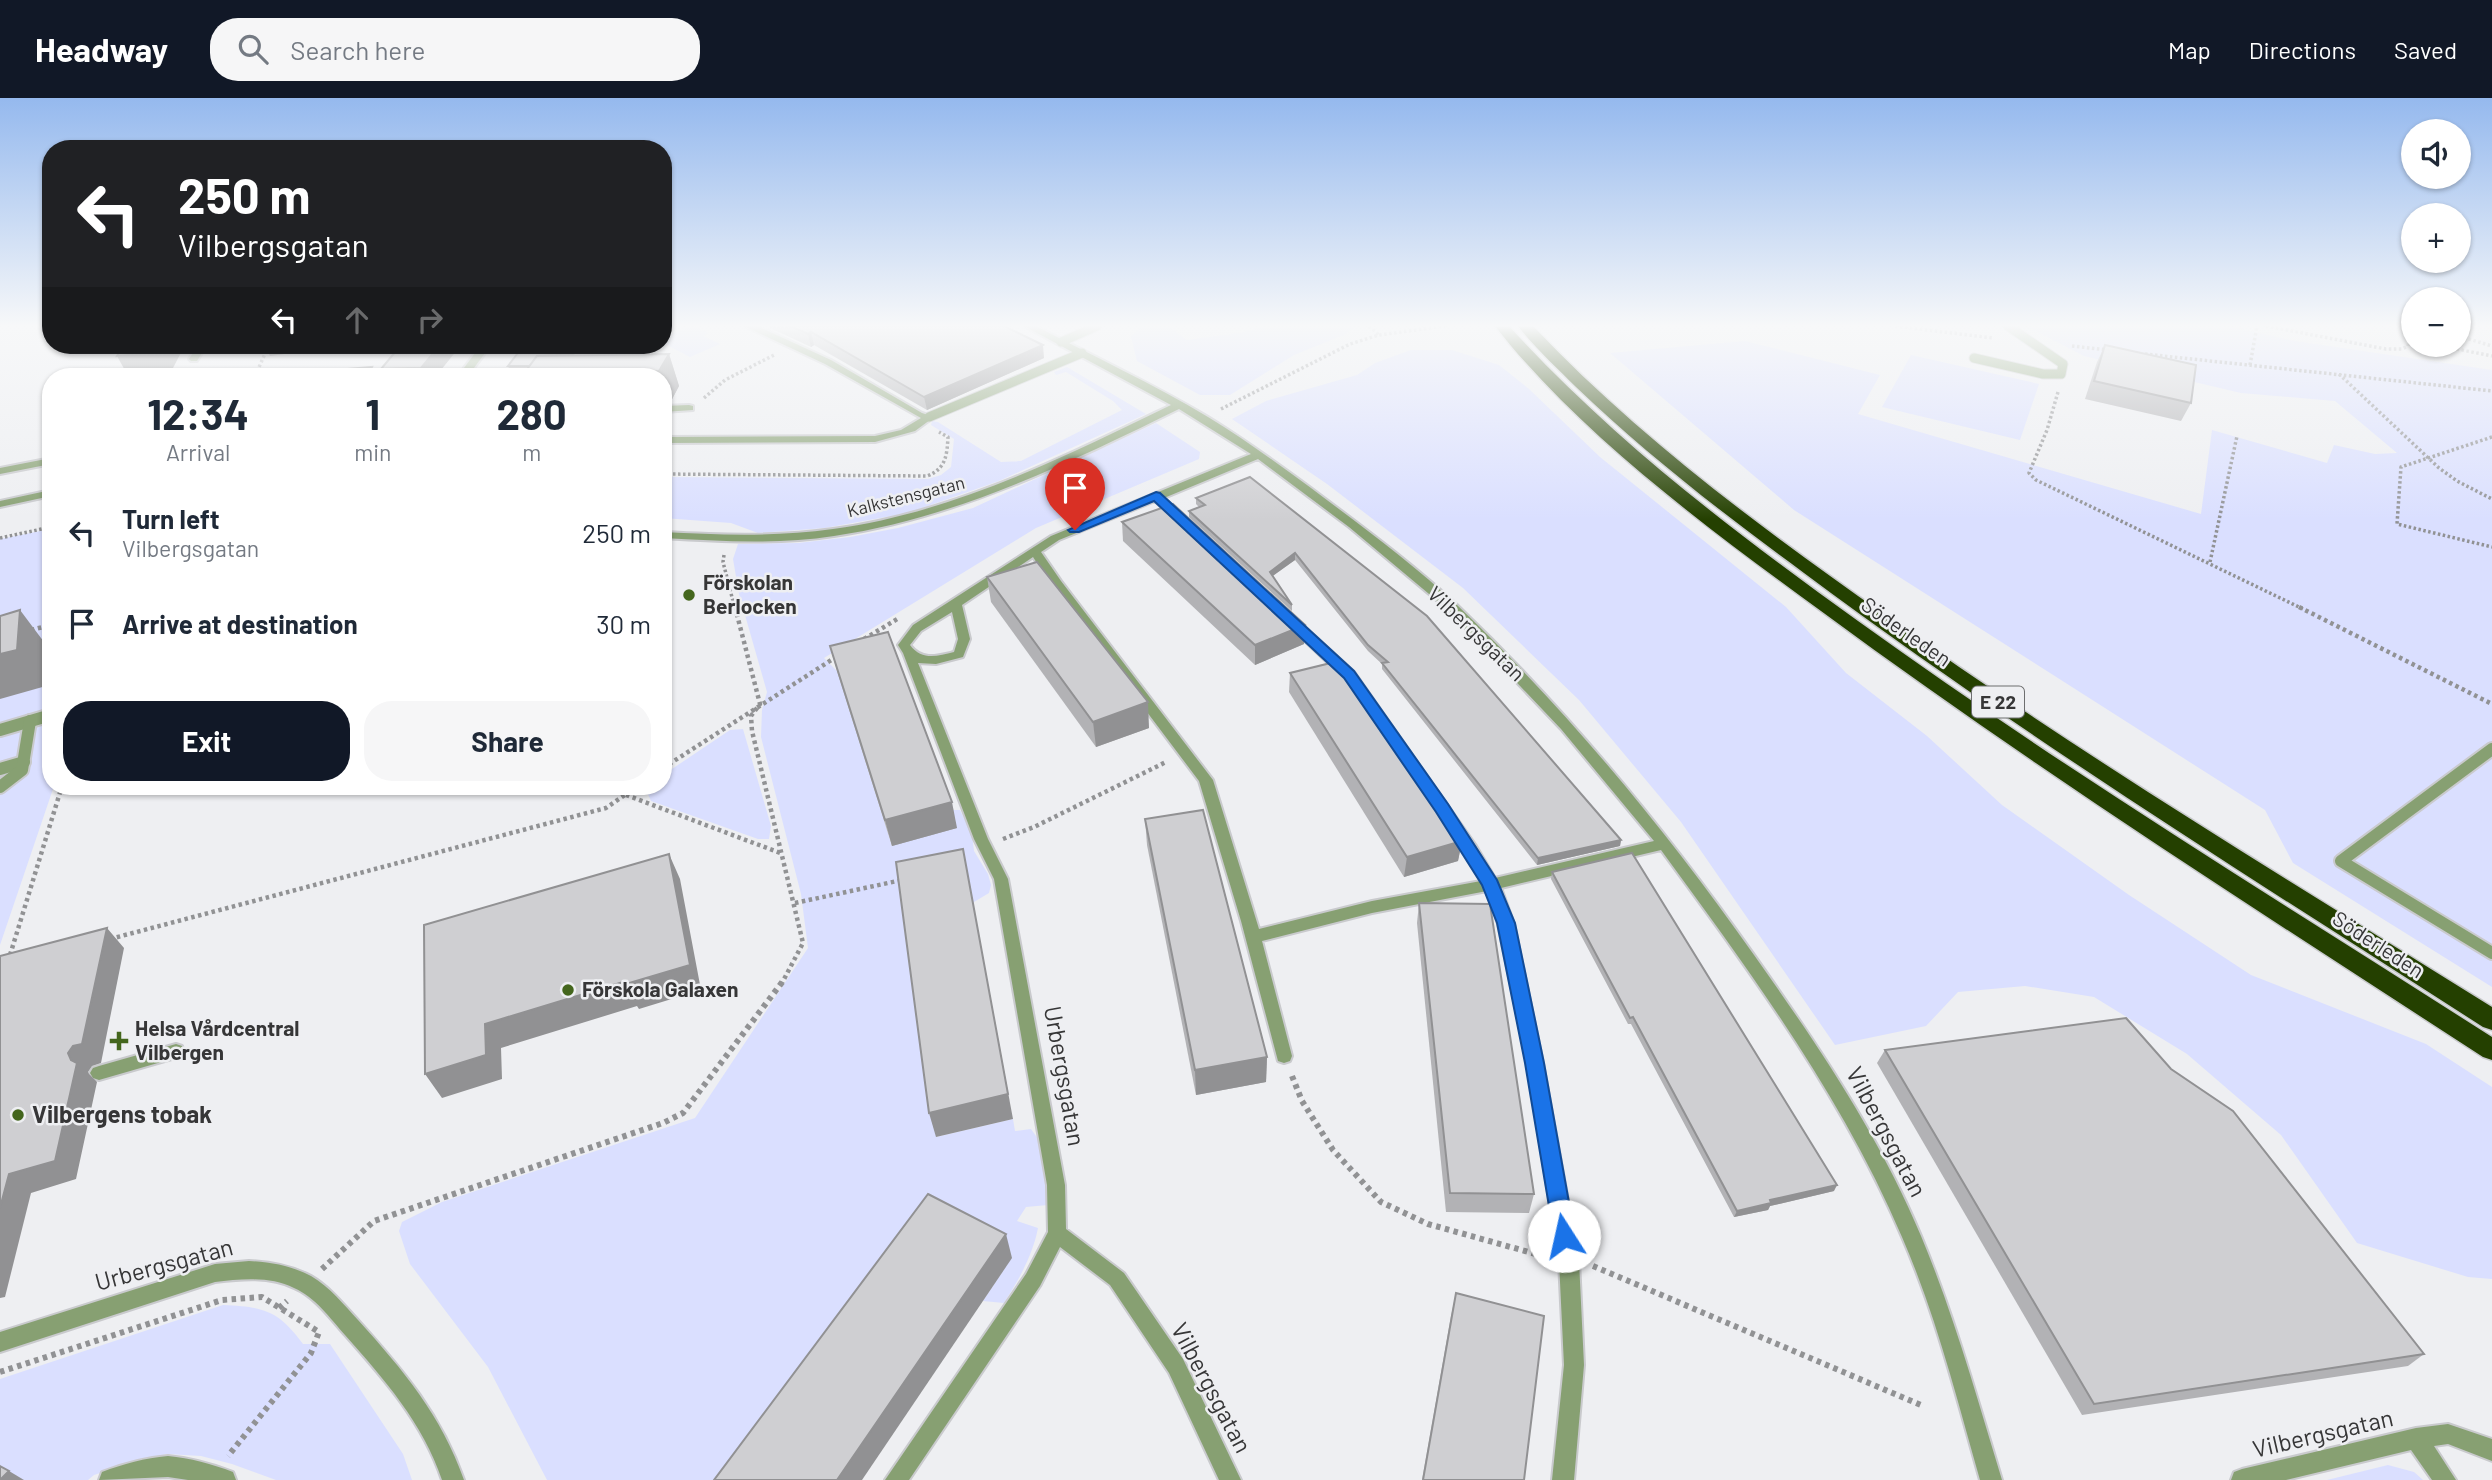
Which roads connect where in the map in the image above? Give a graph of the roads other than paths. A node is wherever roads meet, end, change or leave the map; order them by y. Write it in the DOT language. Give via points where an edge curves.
graph roads {
  1 [pos="875,390"];
  2 [pos="995,390"];
  3 [pos="1152,390"];
  4 [pos="1564,390"];
  5 [pos="1589,390"];
  6 [pos="1179,405"];
  7 [pos="689,408"];
  8 [pos="672,409"];
  9 [pos="926,420"];
  10 [pos="672,440"];
  11 [pos="1259,454"];
  12 [pos="42,463"];
  13 [pos="0,471"];
  14 [pos="42,495"];
  15 [pos="1156,496"];
  16 [pos="0,504"];
  17 [pos="1195,533"];
  18 [pos="672,535"];
  19 [pos="1035,551"];
  20 [pos="956,604"];
  21 [pos="1285,615"];
  22 [pos="908,654"];
  23 [pos="42,718"];
  24 [pos="30,721"];
  25 [pos="0,730"];
  26 [pos="2492,748"];
  27 [pos="24,762"];
  28 [pos="0,769"];
  29 [pos="0,787"];
  30 [pos="1664,844"];
  31 [pos="1490,884"];
  32 [pos="1253,937"];
  33 [pos="2492,953"];
  34 [pos="2492,1020"];
  35 [pos="2492,1050"];
  36 [pos="176,1051"];
  37 [pos="1284,1056"];
  38 [pos="99,1073"];
  39 [pos="1057,1233"];
  40 [pos="0,1342"];
  41 [pos="2416,1438"];
  42 [pos="2492,1450"];
  43 [pos="218,1478"];
  44 [pos="110,1480"];
  45 [pos="453,1480"];
  46 [pos="896,1480"];
  47 [pos="1230,1480"];
  48 [pos="1563,1480"];
  49 [pos="1991,1480"];
  50 [pos="2242,1480"];
  51 [pos="2445,1480"];
  1 -- 9 [label="street"];
  2 -- 9 [label="lane"];
  3 -- 6 [label="street, Vilbergsgatan"];
  4 -- 35 [label="highway, Söderleden / E 22" via="1729,534 1882,649 2038,756"];
  5 -- 34 [label="highway, Söderleden / E 22" via="1751,526 1892,630 2056,741"];
  6 -- 11 [label="street, Vilbergsgatan"];
  6 -- 18 [label="street, Kalkstensgatan" via="982,496 893,523 780,538"];
  7 -- 8 [label="street"];
  9 -- 10 [label="street" via="875,439"];
  11 -- 15 [label="street"];
  11 -- 30 [label="street, Vilbergsgatan" via="1451,606 1566,726"];
  12 -- 13 [label="street"];
  14 -- 16 [label="street"];
  15 -- 17 [label="street"];
  15 -- 19 [label="street" via="1055,538"];
  19 -- 20 [label="street"];
  19 -- 32 [label="street" via="1206,780"];
  20 -- 22 [label="street" via="917,628 904,645"];
  20 -- 22 [label="street" via="964,639 958,653 922,661"];
  21 -- 31 [label="street" via="1349,675"];
  22 -- 39 [label="street, Urbergsgatan" via="1001,879 1056,1185"];
  23 -- 24 [label="lane"];
  24 -- 25 [label="lane"];
  24 -- 27 [label="lane"];
  26 -- 33 [label="lane" via="2342,861"];
  27 -- 28 [label="lane"];
  27 -- 29 [label="lane" via="22,770"];
  30 -- 31 [label="street"];
  30 -- 49 [label="street, Vilbergsgatan" via="1805,1040 1867,1143 1912,1237 1953,1350"];
  31 -- 32 [label="street"];
  31 -- 48 [label="street" via="1506,923 1569,1261 1574,1365"];
  32 -- 37 [label="street"];
  36 -- 38 [label="street"];
  39 -- 46 [label="street, Urbergsgatan" via="1032,1280"];
  39 -- 47 [label="street, Vilbergsgatan" via="1117,1279 1176,1366"];
  40 -- 45 [label="street, Urbergsgatan" via="215,1273 274,1271 306,1283 329,1302 396,1375 446,1455"];
  41 -- 42 [label="street, Vilbergsgatan" via="2448,1434"];
  41 -- 50 [label="street, Vilbergsgatan"];
  41 -- 51 [label="street, Vilbergsgatan"];
  43 -- 44 [label="street" via="155,1465"];
}
